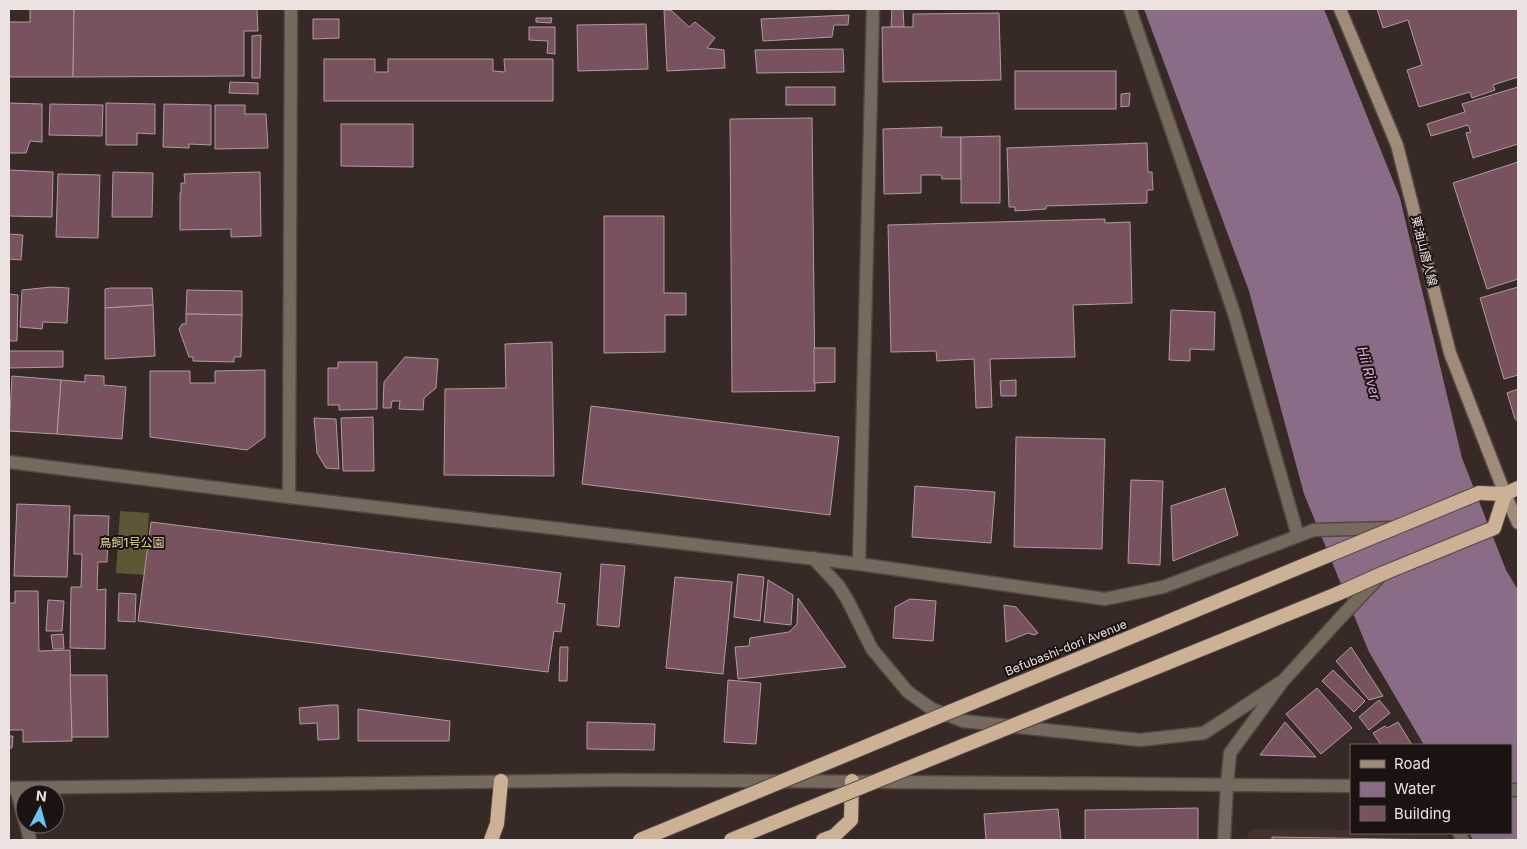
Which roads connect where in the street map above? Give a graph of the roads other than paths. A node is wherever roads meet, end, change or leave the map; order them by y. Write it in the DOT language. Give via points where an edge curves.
graph roads {
  1 [pos="291,9"];
  2 [pos="873,9"];
  3 [pos="1130,9"];
  4 [pos="1340,9"];
  5 [pos="9,462"];
  6 [pos="1512,491"];
  7 [pos="289,497"];
  8 [pos="1518,523"];
  9 [pos="1394,528"];
  10 [pos="1298,536"];
  11 [pos="813,558"];
  12 [pos="859,564"];
  13 [pos="1384,573"];
  14 [pos="1283,681"];
  15 [pos="501,781"];
  16 [pos="852,781"];
  17 [pos="1227,785"];
  18 [pos="1350,786"];
  19 [pos="12,788"];
  20 [pos="491,840"];
  21 [pos="640,840"];
  22 [pos="731,840"];
  23 [pos="823,840"];
  24 [pos="1224,840"];
  1 -- 7 [label="street"];
  2 -- 12 [label="street"];
  3 -- 10 [label="street" via="1234,314"];
  4 -- 6 [label="main road, 東油山唐人線" via="1397,145 1450,353"];
  5 -- 7 [label="street"];
  6 -- 8 [label="main road, 東油山唐人線"];
  6 -- 9 [label="highway, Befubashi-dori Avenue, bridge" via="1479,493"];
  6 -- 13 [label="highway" via="1494,528"];
  7 -- 11 [label="street"];
  9 -- 10 [label="street" via="1314,530"];
  9 -- 21 [label="highway, Befubashi-dori Avenue, bridge"];
  10 -- 12 [label="street" via="1163,587 1105,599"];
  11 -- 12 [label="street"];
  11 -- 14 [label="street" via="838,585 872,649 908,692 932,708 963,721 1140,740 1204,733"];
  13 -- 14 [label="street"];
  13 -- 22 [label="highway, bridge"];
  14 -- 17 [label="street" via="1230,752"];
  15 -- 16 [label="street"];
  15 -- 19 [label="street"];
  15 -- 20 [label="highway" via="497,824"];
  16 -- 17 [label="street"];
  16 -- 23 [label="highway" via="852,820 834,836"];
  17 -- 18 [label="street"];
  17 -- 24 [label="street"];
}
